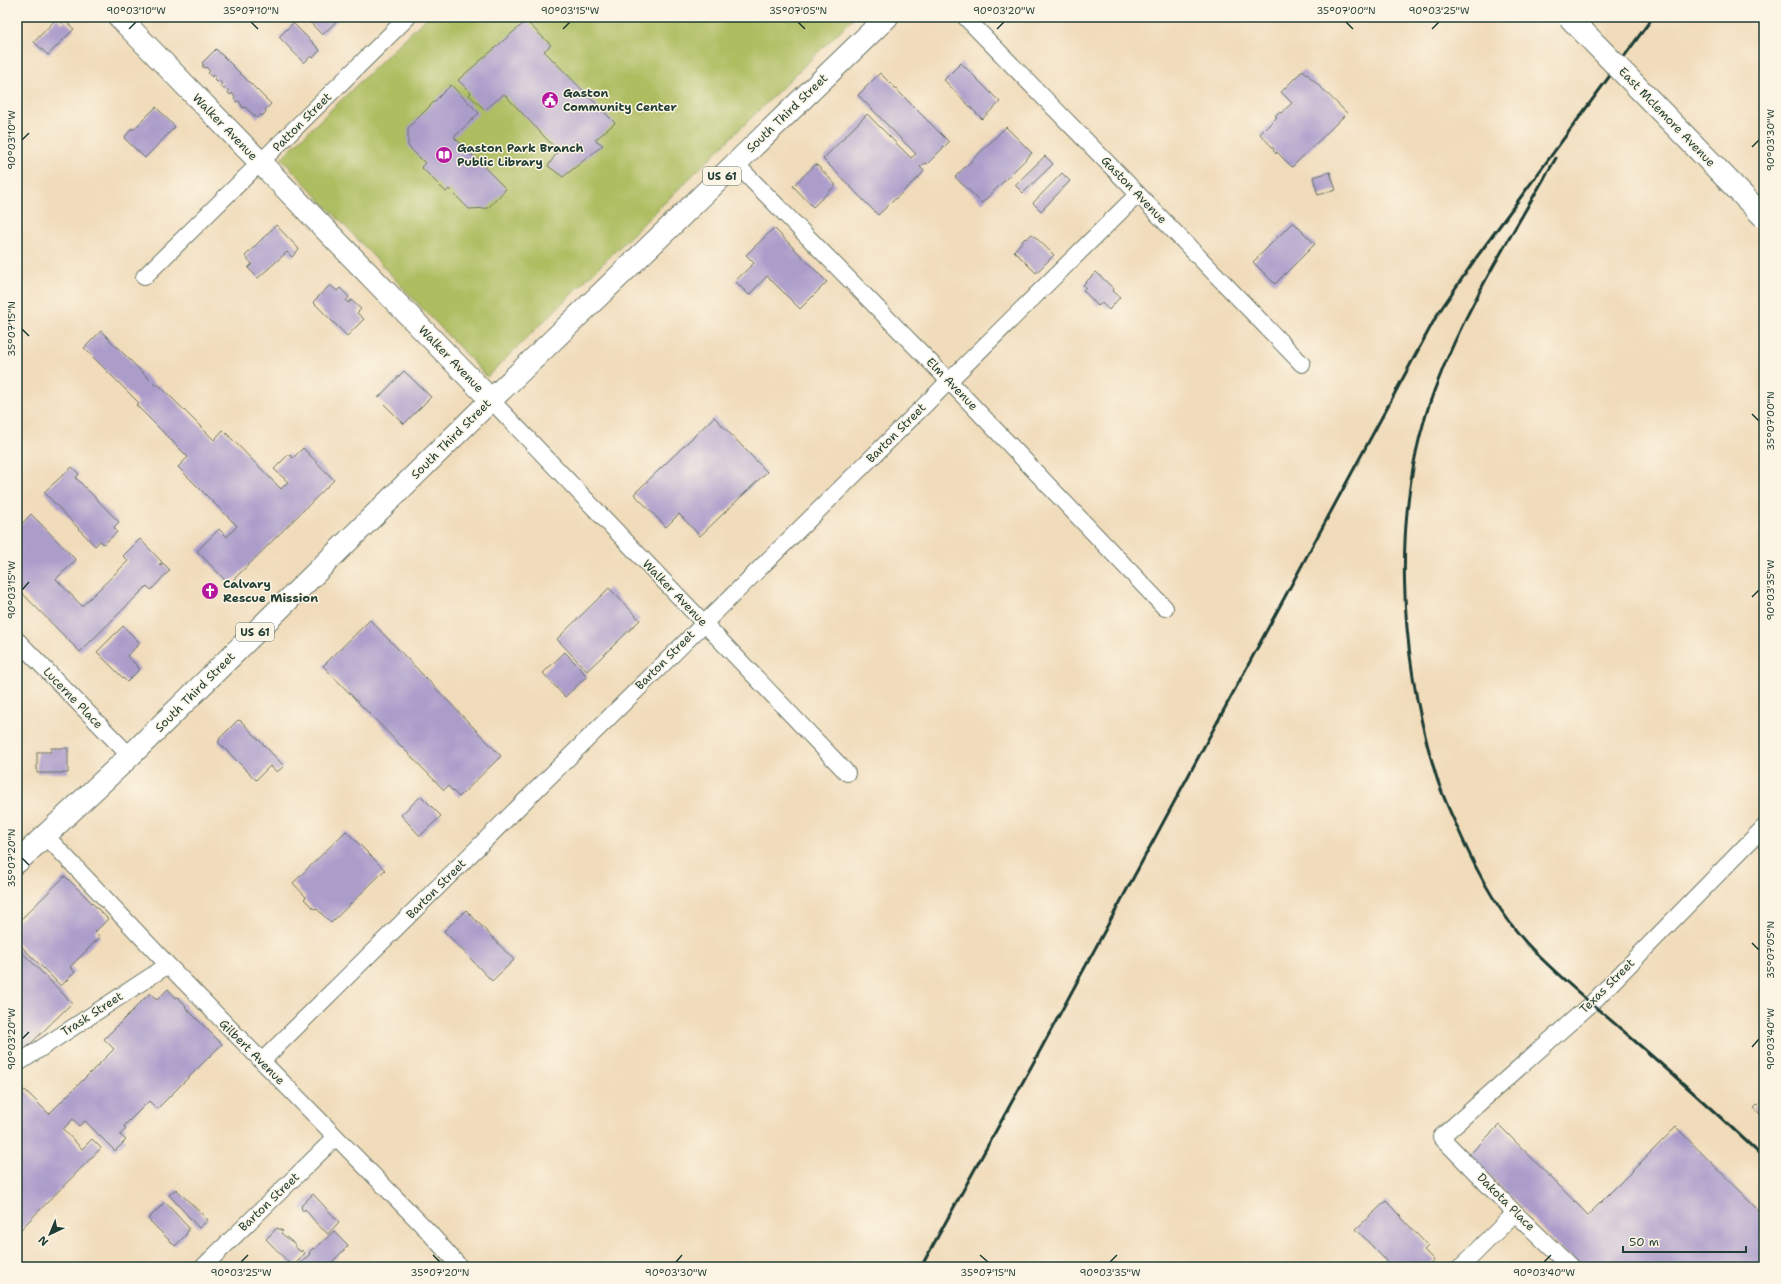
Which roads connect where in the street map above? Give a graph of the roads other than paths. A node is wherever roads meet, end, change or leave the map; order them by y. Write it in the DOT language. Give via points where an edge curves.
graph roads {
  1 [pos="119,17"];
  2 [pos="408,17"];
  3 [pos="887,17"];
  4 [pos="965,17"];
  5 [pos="1569,17"];
  6 [pos="261,163"];
  7 [pos="735,163"];
  8 [pos="1138,194"];
  9 [pos="1764,217"];
  10 [pos="144,277"];
  11 [pos="1302,364"];
  12 [pos="949,381"];
  13 [pos="490,400"];
  14 [pos="1166,608"];
  15 [pos="703,623"];
  16 [pos="17,640"];
  17 [pos="130,756"];
  18 [pos="847,773"];
  19 [pos="1764,827"];
  20 [pos="45,835"];
  21 [pos="17,862"];
  22 [pos="168,965"];
  23 [pos="262,1061"];
  24 [pos="17,1064"];
  25 [pos="336,1137"];
  26 [pos="1441,1137"];
  27 [pos="1515,1213"];
  28 [pos="203,1267"];
  29 [pos="460,1267"];
  30 [pos="1461,1267"];
  31 [pos="1571,1267"];
  1 -- 6 [label="main road, Walker Avenue"];
  2 -- 6 [label="street, Patton Street"];
  3 -- 7 [label="main road, South Third Street / US 61"];
  4 -- 8 [label="street, Gaston Avenue"];
  5 -- 9 [label="main road, East Mclemore Avenue, bridge"];
  6 -- 10 [label="street, Patton Street"];
  6 -- 13 [label="main road, Walker Avenue"];
  7 -- 12 [label="street, Elm Avenue"];
  7 -- 13 [label="main road, South Third Street / US 61"];
  8 -- 11 [label="street, Gaston Avenue"];
  8 -- 12 [label="street, Barton Street"];
  12 -- 14 [label="street, Elm Avenue"];
  12 -- 15 [label="street, Barton Street"];
  13 -- 15 [label="street, Walker Avenue"];
  13 -- 17 [label="main road, South Third Street / US 61"];
  15 -- 18 [label="street, Walker Avenue"];
  15 -- 23 [label="street, Barton Street"];
  16 -- 17 [label="street, Lucerne Place"];
  17 -- 20 [label="main road, South Third Street / US 61"];
  19 -- 26 [label="street, Texas Street" via="1592,1003"];
  20 -- 21 [label="main road, South Third Street / US 61"];
  20 -- 22 [label="street, Gilbert Avenue"];
  22 -- 23 [label="street, Gilbert Avenue"];
  22 -- 24 [label="street, Trask Street"];
  23 -- 25 [label="street, Gilbert Avenue"];
  25 -- 28 [label="street, Barton Street"];
  25 -- 29 [label="street, Gilbert Avenue"];
  26 -- 27 [label="street, Dakota Place"];
  27 -- 30 [label="street"];
  27 -- 31 [label="street, Dakota Place"];
}
